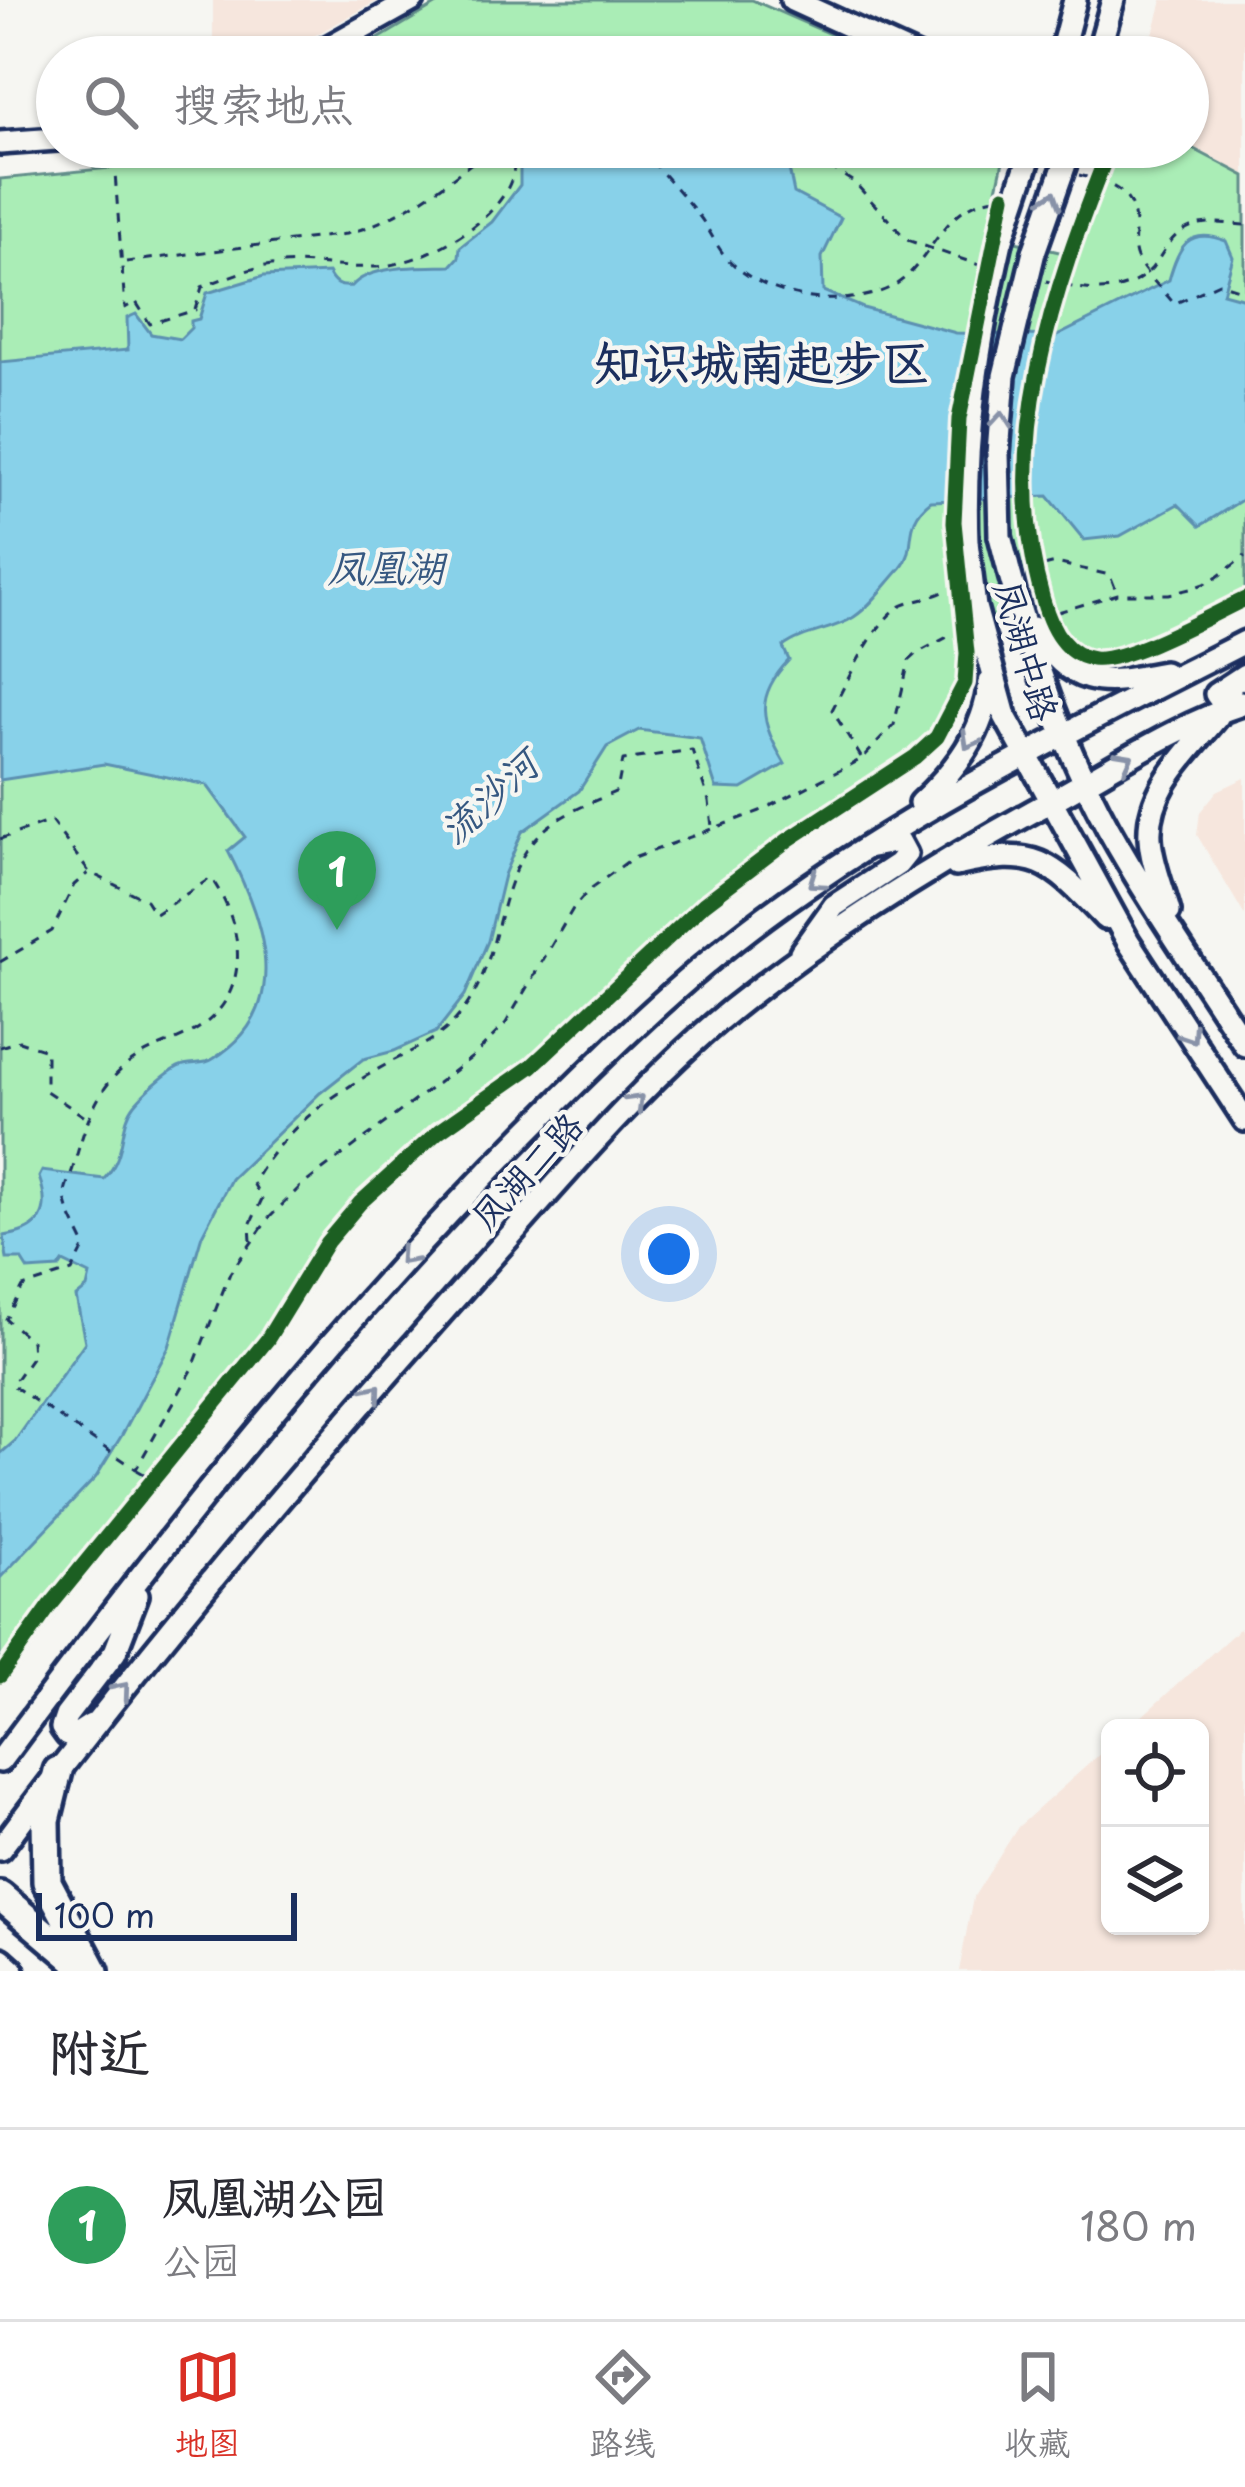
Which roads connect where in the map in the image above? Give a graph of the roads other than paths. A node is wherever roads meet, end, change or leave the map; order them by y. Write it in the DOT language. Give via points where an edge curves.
graph roads {
  1 [pos="413,0"];
  2 [pos="792,0"];
  3 [pos="1075,0"];
  4 [pos="1113,0"];
  5 [pos="349,36"];
  6 [pos="871,36"];
  7 [pos="1066,36"];
  8 [pos="1103,36"];
  9 [pos="36,140"];
  10 [pos="0,143"];
  11 [pos="1026,168"];
  12 [pos="1063,168"];
  13 [pos="1016,602"];
  14 [pos="961,609"];
  15 [pos="1245,642"];
  16 [pos="1198,667"];
  17 [pos="1245,675"];
  18 [pos="1245,702"];
  19 [pos="1222,711"];
  20 [pos="1062,734"];
  21 [pos="1023,754"];
  22 [pos="1085,782"];
  23 [pos="1050,802"];
  24 [pos="890,831"];
  25 [pos="863,849"];
  26 [pos="932,871"];
  27 [pos="1128,941"];
  28 [pos="1178,941"];
  29 [pos="790,968"];
  30 [pos="1147,971"];
  31 [pos="1245,1045"];
  32 [pos="1245,1120"];
  33 [pos="146,1572"];
  34 [pos="36,1712"];
  35 [pos="95,1723"];
  36 [pos="0,1735"];
  37 [pos="0,1761"];
  38 [pos="58,1771"];
  39 [pos="0,1849"];
  40 [pos="0,1896"];
  41 [pos="0,1962"];
  42 [pos="10,1971"];
  43 [pos="91,1971"];
  1 -- 5 [label="street"];
  2 -- 6 [label="street"];
  3 -- 7 [label="street"];
  4 -- 8 [label="street"];
  9 -- 10 [label="street"];
  11 -- 14 [label="street, 凤湖中路, bridge" via="983,322 966,451"];
  13 -- 12 [label="street, 凤湖中路, one-way, bridge" via="1000,536 1004,376"];
  13 -- 16 [label="street" via="1051,654 1077,676 1107,682"];
  13 -- 20 [label="street, 凤湖中路"];
  14 -- 21 [label="street, 凤湖中路"];
  14 -- 24 [label="street, one-way" via="990,670 973,741"];
  15 -- 16 [label="street, 凤湖二路"];
  16 -- 20 [label="street, 凤湖二路"];
  17 -- 18 [label="street" via="1216,694 1222,702"];
  18 -- 19 [label="street, 凤湖二路"];
  22 -- 19 [label="street, 凤湖二路, one-way"];
  19 -- 28 [label="street" via="1167,777 1150,821"];
  20 -- 21 [label="street, 凤湖二路"];
  20 -- 22 [label="street, 凤湖中路"];
  21 -- 23 [label="street, 凤湖中路"];
  21 -- 24 [label="street, 凤湖二路"];
  22 -- 23 [label="street, 凤湖二路"];
  22 -- 28 [label="street, 凤湖中路"];
  23 -- 26 [label="street, 凤湖二路"];
  23 -- 27 [label="street, 凤湖中路"];
  24 -- 25 [label="street, 凤湖二路"];
  25 -- 29 [label="street" via="892,840 907,849 904,859 834,906"];
  25 -- 33 [label="street, 凤湖二路, one-way" via="672,993 466,1194 267,1416"];
  26 -- 27 [label="street" via="989,857 1031,858 1066,878"];
  26 -- 29 [label="street, 凤湖二路"];
  27 -- 30 [label="street, 凤湖中路"];
  28 -- 30 [label="street"];
  28 -- 31 [label="street, 凤湖中路"];
  35 -- 29 [label="street, 凤湖二路, one-way" via="553,1188 731,1010"];
  30 -- 32 [label="street, 凤湖中路, one-way"];
  33 -- 34 [label="street, 凤湖二路"];
  33 -- 35 [label="street" via="115,1652 62,1728 74,1736"];
  34 -- 36 [label="street"];
  34 -- 37 [label="street, 凤湖二路"];
  35 -- 38 [label="street, 凤湖二路"];
  38 -- 39 [label="street, 凤湖二路"];
  38 -- 43 [label="main road" via="46,1820 46,1882"];
  40 -- 43 [label="main road"];
  41 -- 42 [label="main road"];
}
